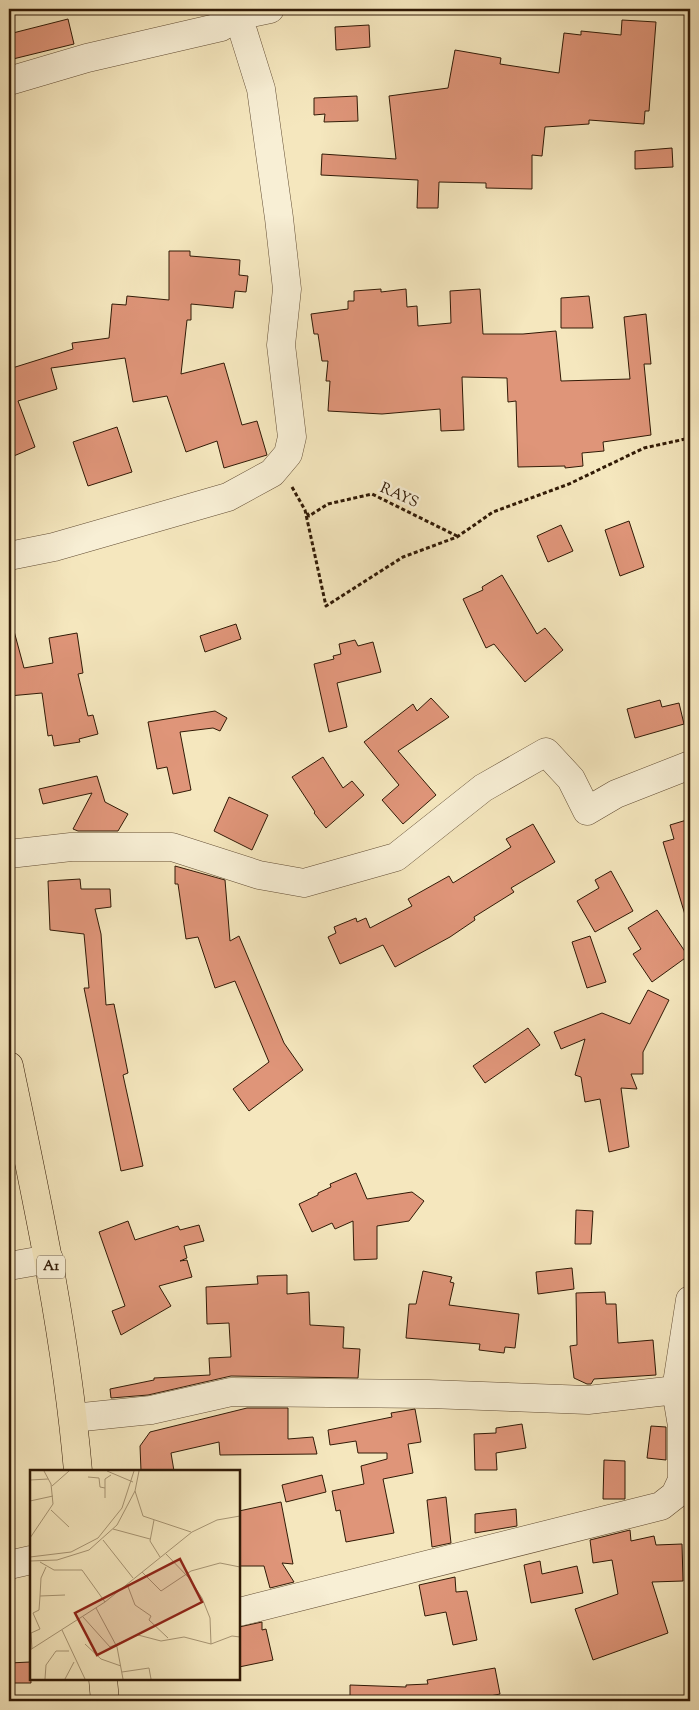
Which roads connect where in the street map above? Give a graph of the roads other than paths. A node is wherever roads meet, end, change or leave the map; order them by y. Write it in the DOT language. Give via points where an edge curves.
graph roads {
  1 [pos="270,9"];
  2 [pos="237,12"];
  3 [pos="9,81"];
  4 [pos="9,556"];
  5 [pos="690,765"];
  6 [pos="9,854"];
  7 [pos="9,1066"];
  8 [pos="49,1259"];
  9 [pos="9,1266"];
  10 [pos="690,1300"];
  11 [pos="683,1391"];
  12 [pos="73,1418"];
  13 [pos="78,1470"];
  14 [pos="30,1560"];
  15 [pos="9,1565"];
  16 [pos="240,1612"];
  17 [pos="103,1680"];
  18 [pos="105,1701"];
  1 -- 2 [label="street"];
  2 -- 3 [label="street" via="221,26 87,58"];
  2 -- 4 [label="street" via="262,89 286,289 281,345 292,436 288,454 272,473 228,497 54,547"];
  5 -- 6 [label="street" via="616,794 587,811 571,779 546,752 483,788 396,856 304,883 259,875 172,847 71,847"];
  7 -- 8 [label="main road, A1"];
  8 -- 9 [label="street"];
  8 -- 12 [label="main road, A1"];
  10 -- 11 [label="street"];
  11 -- 12 [label="street" via="588,1400 231,1392 151,1410"];
  11 -- 16 [label="street" via="682,1480 675,1495 660,1506"];
  12 -- 13 [label="main road, A1"];
  14 -- 15 [label="street"];
  17 -- 18 [label="main road"];
}
